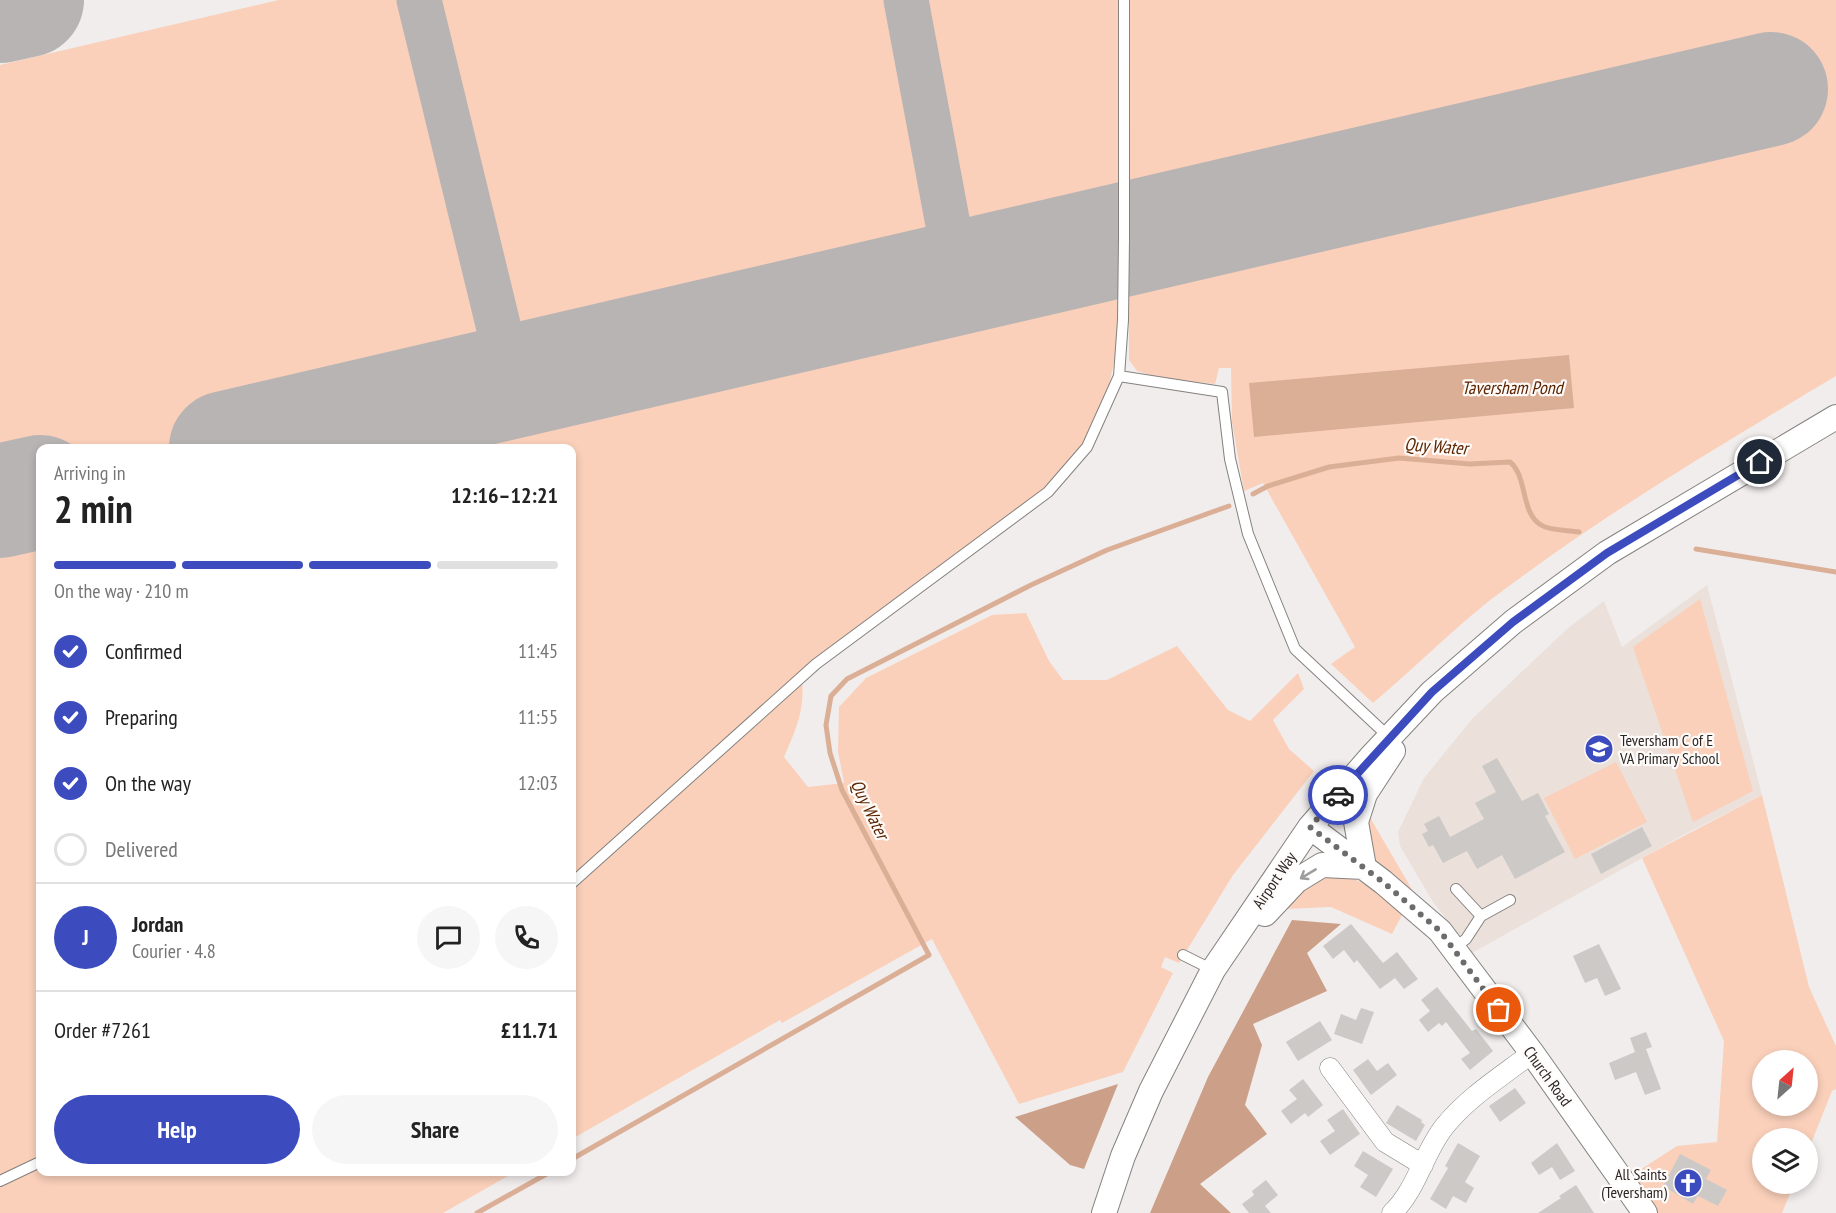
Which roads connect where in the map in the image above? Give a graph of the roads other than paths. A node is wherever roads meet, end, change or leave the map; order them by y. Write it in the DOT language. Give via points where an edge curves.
graph roads {
  1 [pos="1124,0"];
  2 [pos="1119,376"];
  3 [pos="1836,417"];
  4 [pos="1432,692"];
  5 [pos="1389,737"];
  6 [pos="1310,827"];
  7 [pos="1364,867"];
  8 [pos="576,879"];
  9 [pos="1456,889"];
  10 [pos="1510,900"];
  11 [pos="1481,916"];
  12 [pos="1453,949"];
  13 [pos="1183,955"];
  14 [pos="1213,970"];
  15 [pos="1532,1053"];
  16 [pos="1330,1068"];
  17 [pos="36,1164"];
  18 [pos="1423,1165"];
  19 [pos="0,1181"];
  20 [pos="1104,1213"];
  21 [pos="1392,1213"];
  22 [pos="1646,1213"];
  1 -- 2 [label="lane" via="1123,320"];
  2 -- 5 [label="lane" via="1222,392 1230,459 1248,534 1295,649"];
  2 -- 8 [label="lane" via="1087,447 1048,492 816,664"];
  3 -- 4 [label="street, Airport Way" via="1607,553 1513,622"];
  4 -- 5 [label="street, Airport Way"];
  4 -- 7 [label="street" via="1365,794 1356,822"];
  5 -- 6 [label="street, Airport Way"];
  6 -- 7 [label="street, Church Road"];
  6 -- 14 [label="street, Airport Way"];
  7 -- 12 [label="street, Church Road" via="1440,931"];
  7 -- 14 [label="street, one-way" via="1322,865 1296,881"];
  9 -- 11 [label="lane"];
  10 -- 11 [label="lane"];
  11 -- 12 [label="lane" via="1466,939"];
  12 -- 15 [label="street, Church Road"];
  13 -- 14 [label="lane"];
  14 -- 20 [label="street, Airport Way" via="1151,1091"];
  15 -- 18 [label="street" via="1460,1109 1443,1129"];
  15 -- 22 [label="street, Church Road"];
  16 -- 18 [label="street" via="1385,1142"];
  17 -- 19 [label="lane"];
  18 -- 21 [label="street" via="1405,1200"];
}
